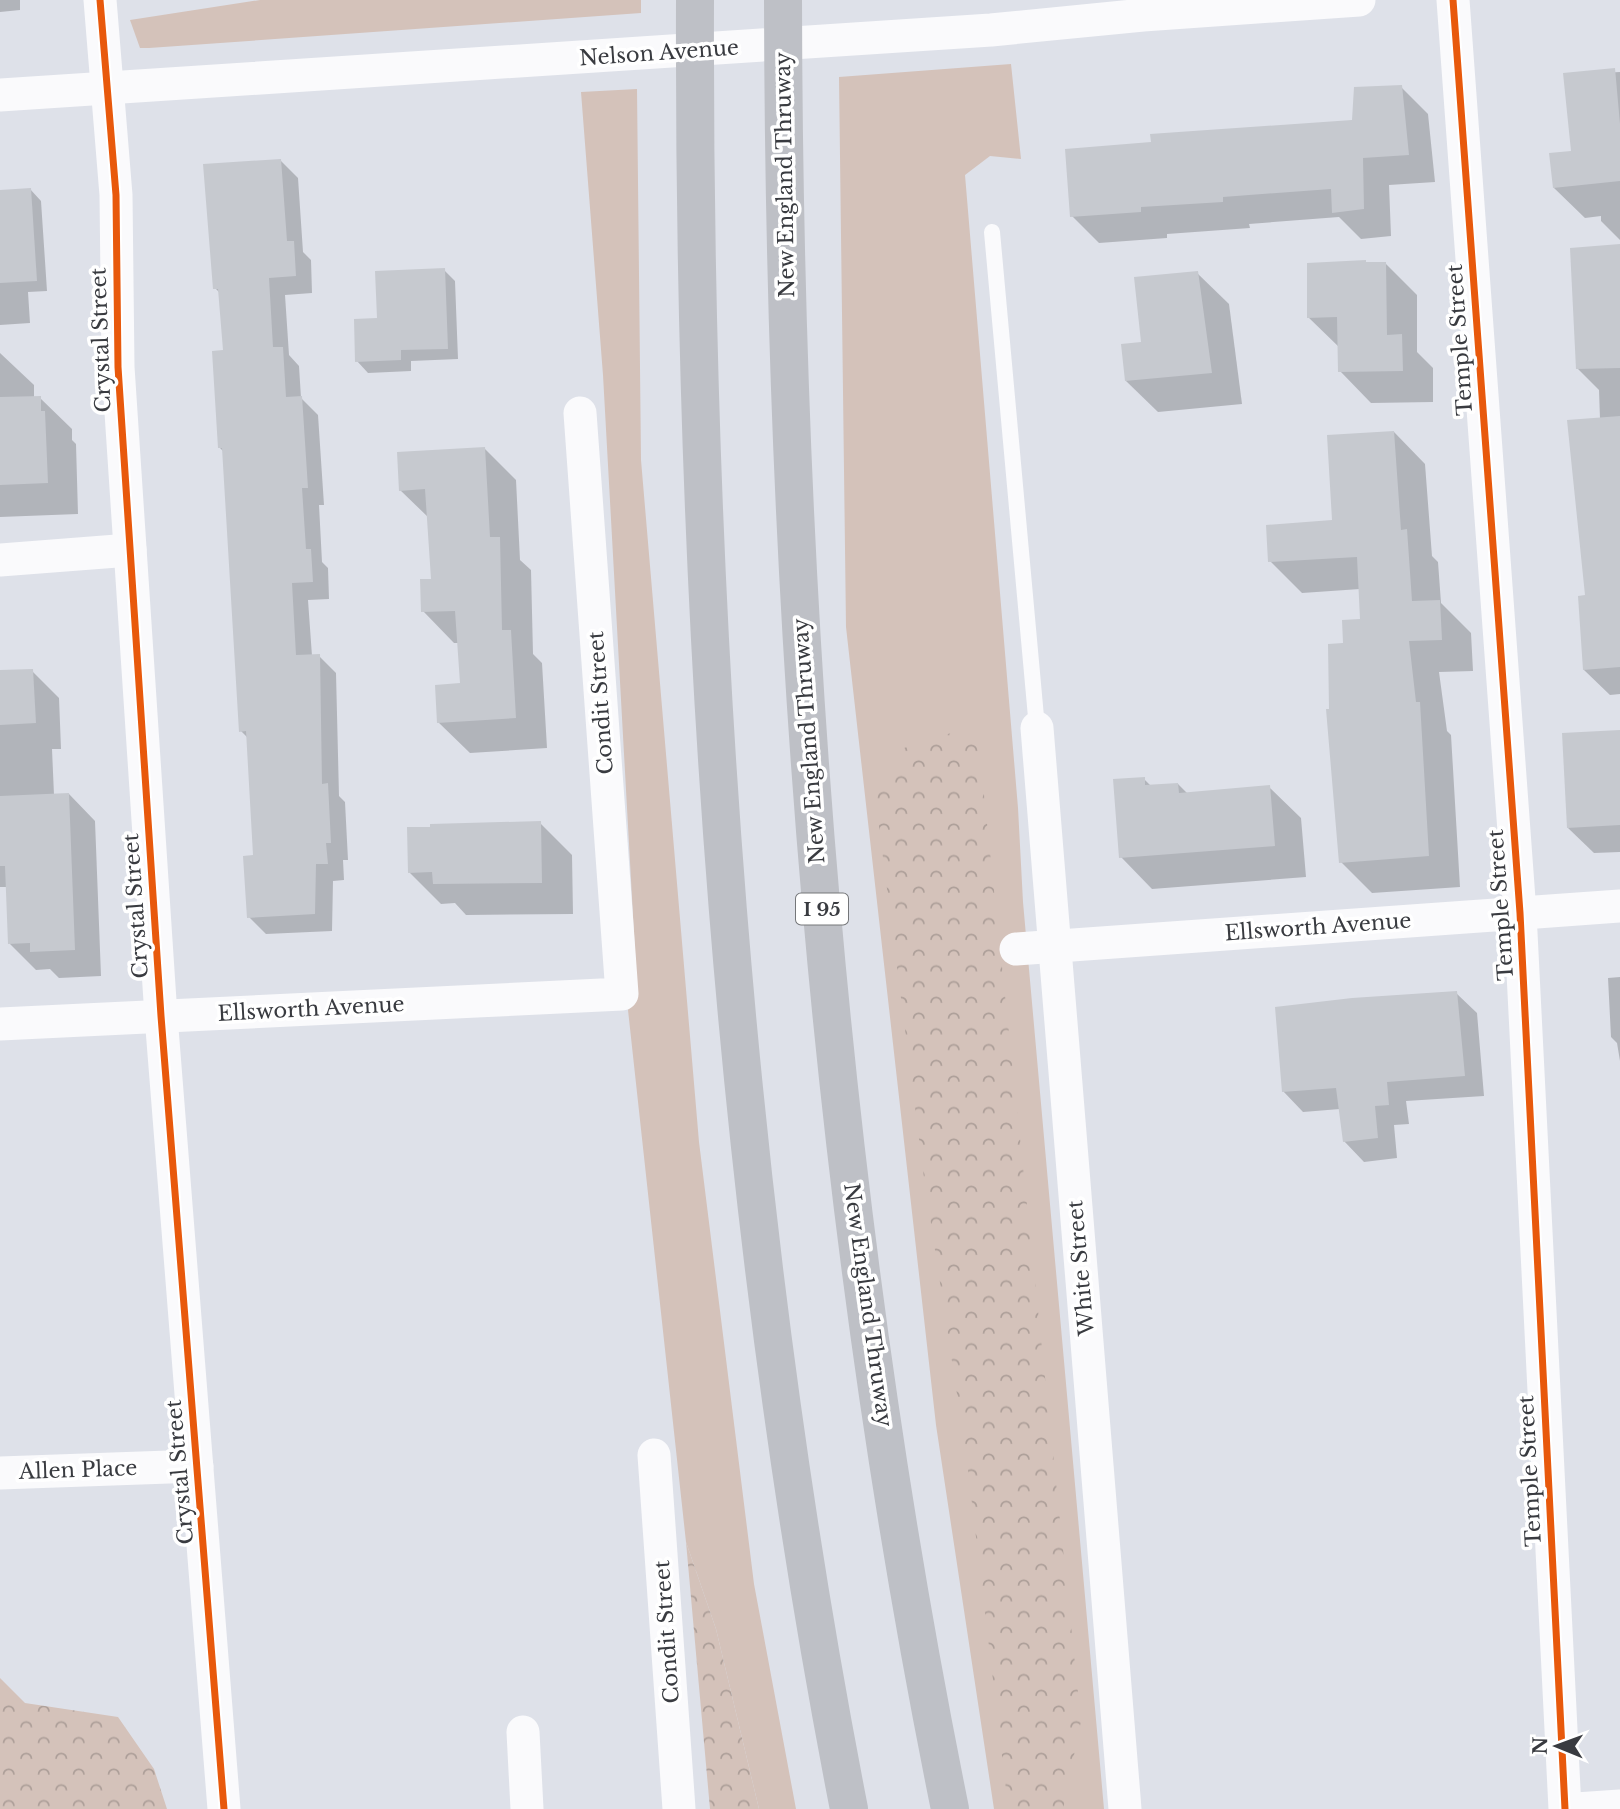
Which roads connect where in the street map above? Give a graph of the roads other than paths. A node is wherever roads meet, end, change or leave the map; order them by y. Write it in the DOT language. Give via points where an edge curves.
graph roads {
  1 [pos="100,0"];
  2 [pos="695,0"];
  3 [pos="783,0"];
  4 [pos="1359,0"];
  5 [pos="1453,0"];
  6 [pos="107,88"];
  7 [pos="0,96"];
  8 [pos="992,232"];
  9 [pos="580,413"];
  10 [pos="130,550"];
  11 [pos="0,560"];
  12 [pos="1037,728"];
  13 [pos="1620,906"];
  14 [pos="1520,913"];
  15 [pos="1055,946"];
  16 [pos="1016,949"];
  17 [pos="622,994"];
  18 [pos="161,1016"];
  19 [pos="0,1024"];
  20 [pos="654,1455"];
  21 [pos="197,1466"];
  22 [pos="0,1473"];
  23 [pos="523,1732"];
  24 [pos="1620,1806"];
  25 [pos="224,1809"];
  26 [pos="527,1809"];
  27 [pos="679,1809"];
  28 [pos="849,1809"];
  29 [pos="950,1809"];
  30 [pos="1125,1809"];
  31 [pos="1565,1809"];
  32 [pos="1576,1809"];
  1 -- 6 [label="street, Crystal Street"];
  2 -- 28 [label="highway" via="700,410 724,840 750,1125 785,1414"];
  3 -- 29 [label="highway, New England Thruway / I 95" via="790,429 805,704 829,992 885,1435"];
  4 -- 6 [label="street, Nelson Avenue" via="901,36"];
  5 -- 14 [label="street, Temple Street"];
  6 -- 7 [label="street, Nelson Avenue"];
  6 -- 10 [label="street, Crystal Street" via="116,195 118,367"];
  8 -- 12 [label="lane"];
  9 -- 17 [label="street, Condit Street"];
  10 -- 11 [label="street"];
  10 -- 18 [label="street, Crystal Street"];
  12 -- 15 [label="street, White Street"];
  13 -- 14 [label="street, Ellsworth Avenue"];
  14 -- 15 [label="street, Ellsworth Avenue"];
  14 -- 31 [label="street, Temple Street"];
  15 -- 16 [label="street, Ellsworth Avenue"];
  15 -- 30 [label="street, White Street"];
  17 -- 18 [label="street, Ellsworth Avenue"];
  18 -- 19 [label="street, Ellsworth Avenue"];
  18 -- 21 [label="street, Crystal Street"];
  20 -- 27 [label="street, Condit Street"];
  21 -- 22 [label="street, Allen Place"];
  21 -- 25 [label="street, Crystal Street"];
  23 -- 26 [label="street"];
  24 -- 32 [label="street"];
}
